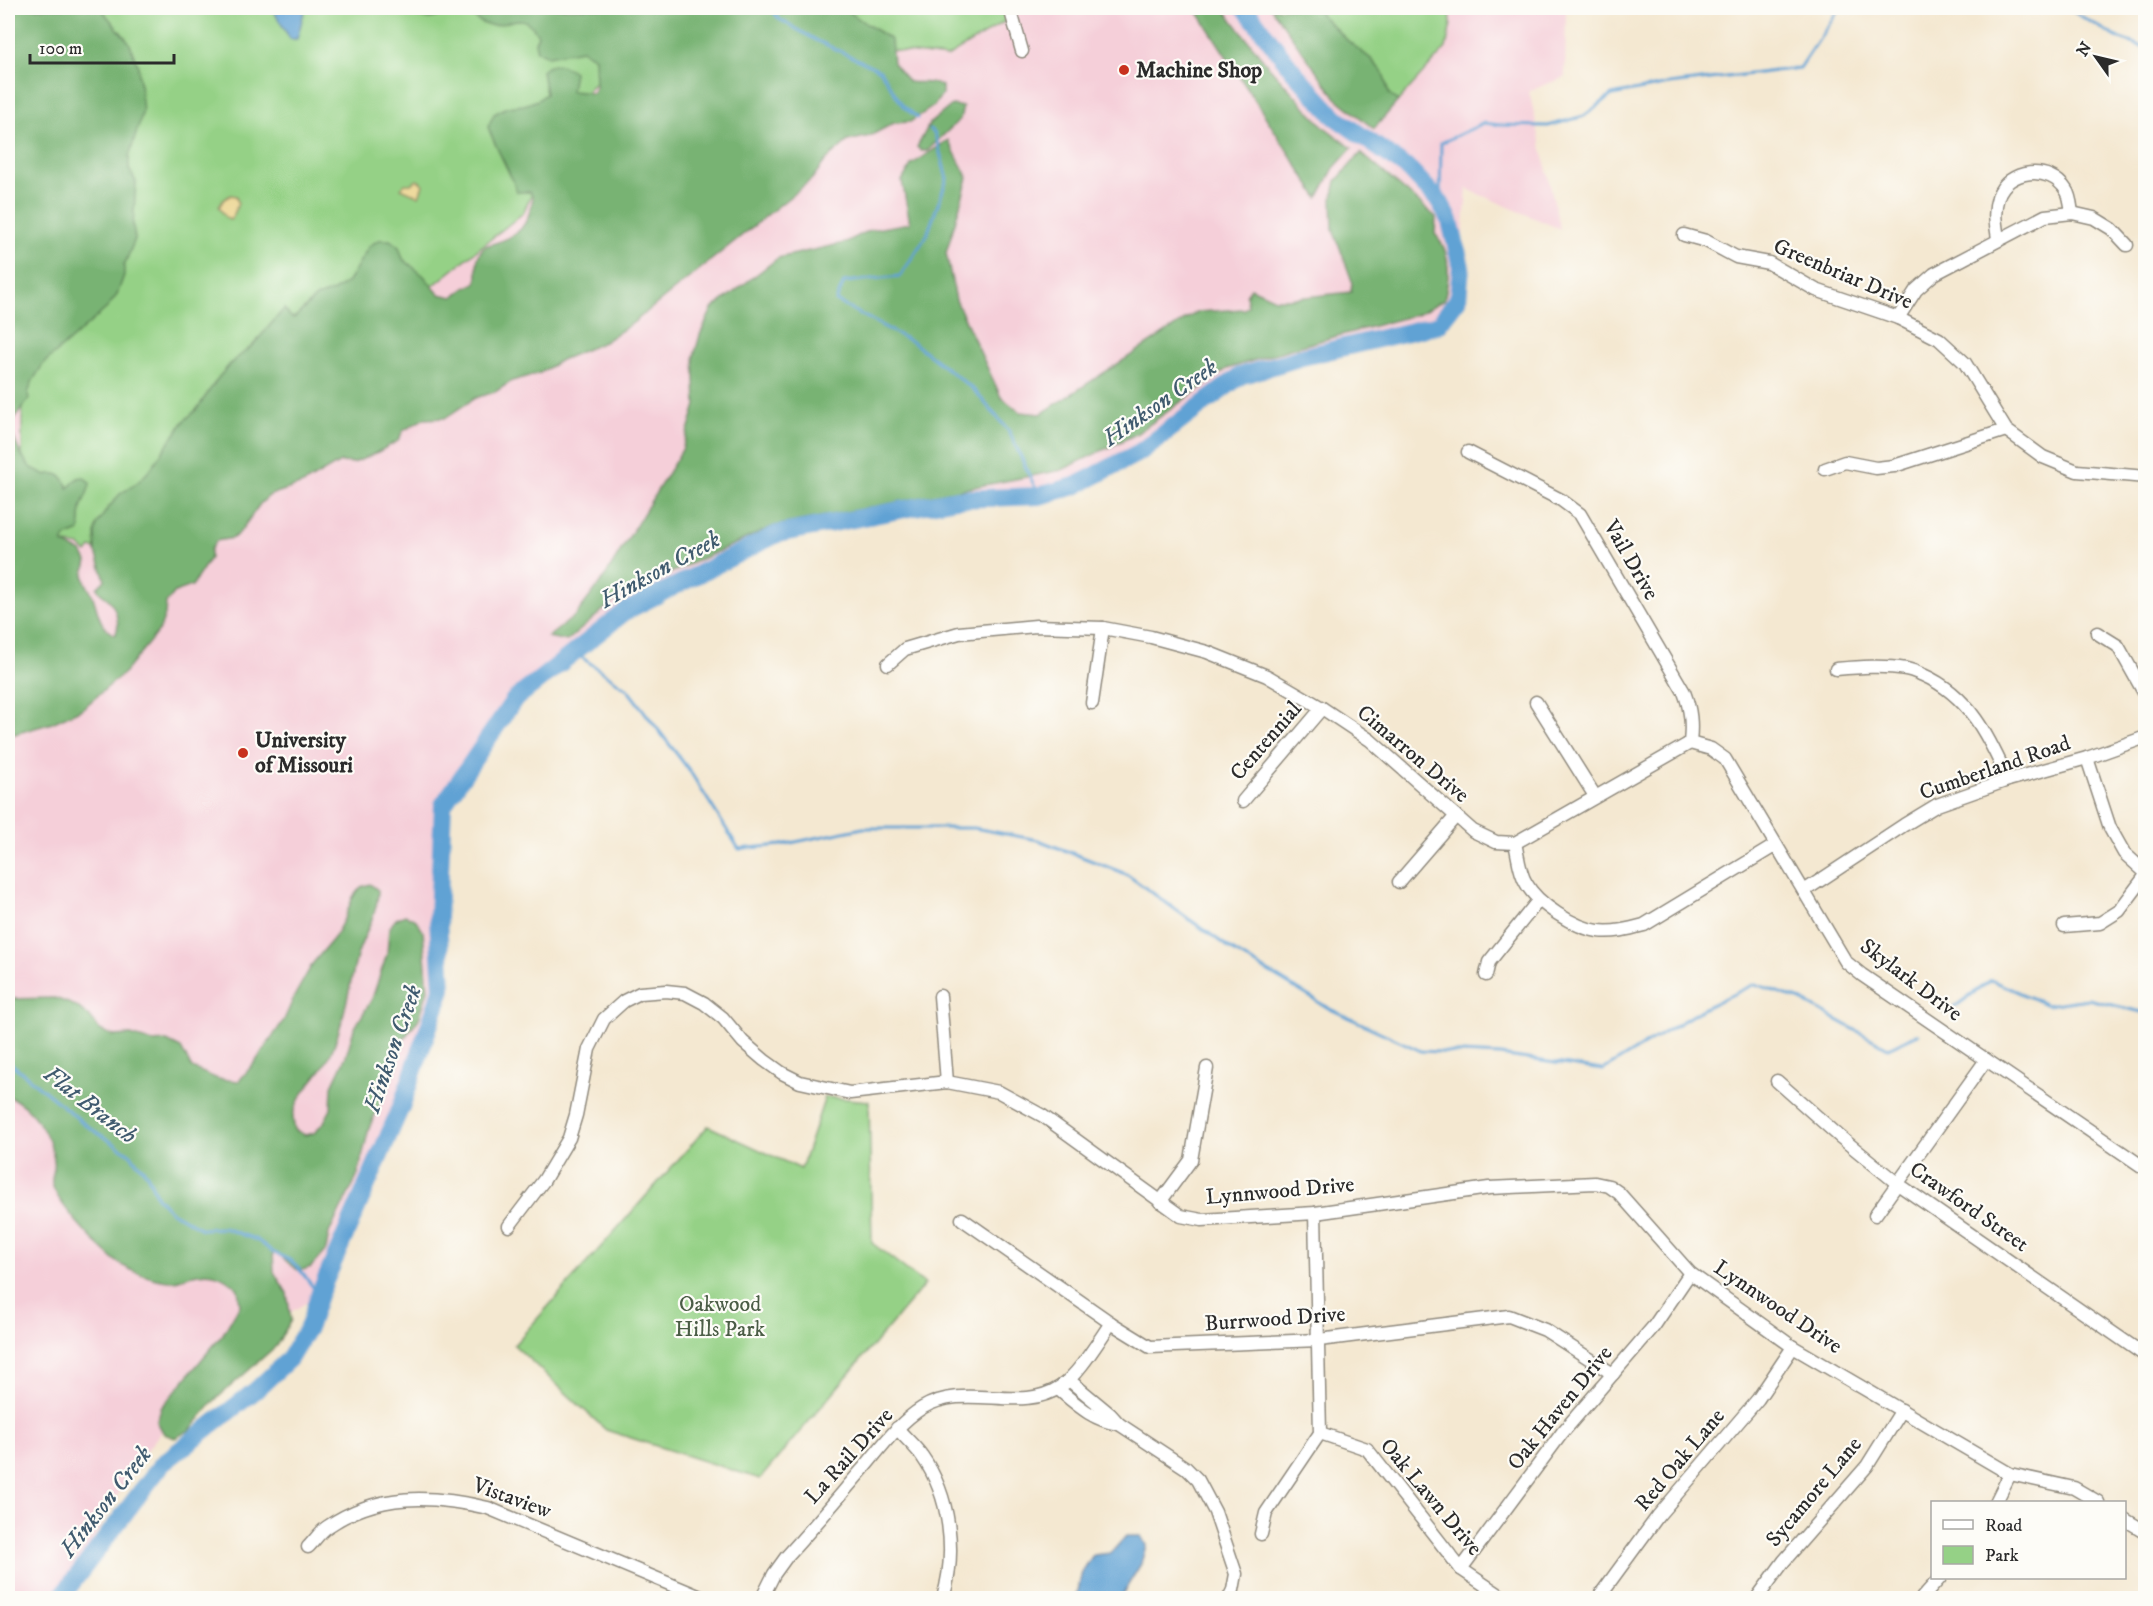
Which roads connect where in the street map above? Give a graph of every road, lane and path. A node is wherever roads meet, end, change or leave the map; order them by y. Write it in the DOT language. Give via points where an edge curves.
graph roads {
  1 [pos="1010,8"];
  2 [pos="1022,51"];
  3 [pos="2072,213"];
  4 [pos="1684,235"];
  5 [pos="1998,239"];
  6 [pos="2127,245"];
  7 [pos="1898,318"];
  8 [pos="2006,430"];
  9 [pos="1468,452"];
  10 [pos="1825,469"];
  11 [pos="2145,477"];
  12 [pos="1103,628"];
  13 [pos="2097,633"];
  14 [pos="888,664"];
  15 [pos="1836,669"];
  16 [pos="2145,696"];
  17 [pos="1536,702"];
  18 [pos="1092,703"];
  19 [pos="1322,708"];
  20 [pos="2145,737"];
  21 [pos="1690,743"];
  22 [pos="2087,758"];
  23 [pos="2008,780"];
  24 [pos="1594,796"];
  25 [pos="1243,801"];
  26 [pos="1455,816"];
  27 [pos="1515,843"];
  28 [pos="1776,845"];
  29 [pos="2145,874"];
  30 [pos="1399,882"];
  31 [pos="1804,891"];
  32 [pos="1538,901"];
  33 [pos="2064,926"];
  34 [pos="1486,975"];
  35 [pos="940,996"];
  36 [pos="1986,1060"];
  37 [pos="1206,1068"];
  38 [pos="1777,1081"];
  39 [pos="947,1082"];
  40 [pos="2145,1169"];
  41 [pos="1898,1184"];
  42 [pos="1160,1202"];
  43 [pos="1315,1213"];
  44 [pos="1875,1215"];
  45 [pos="962,1219"];
  46 [pos="510,1226"];
  47 [pos="1690,1273"];
  48 [pos="1111,1323"];
  49 [pos="1319,1340"];
  50 [pos="1793,1347"];
  51 [pos="2145,1356"];
  52 [pos="1613,1374"];
  53 [pos="1069,1380"];
  54 [pos="1058,1389"];
  55 [pos="1902,1410"];
  56 [pos="1119,1424"];
  57 [pos="897,1428"];
  58 [pos="1320,1433"];
  59 [pos="2010,1474"];
  60 [pos="1997,1501"];
  61 [pos="2095,1501"];
  62 [pos="2126,1520"];
  63 [pos="2145,1532"];
  64 [pos="1261,1534"];
  65 [pos="308,1547"];
  66 [pos="1461,1569"];
  67 [pos="1939,1579"];
  68 [pos="703,1599"];
  69 [pos="762,1599"];
  70 [pos="943,1599"];
  71 [pos="1229,1599"];
  72 [pos="1504,1599"];
  73 [pos="1598,1599"];
  74 [pos="1757,1599"];
  75 [pos="1922,1599"];
  1 -- 2 [label="street"];
  3 -- 5 [label="street" via="2045,216"];
  3 -- 5 [label="street" via="2067,190 2055,179 2022,173 1998,195 1994,213"];
  3 -- 6 [label="street" via="2094,218"];
  4 -- 7 [label="street, Greenbriar Drive" via="1706,241 1736,257 1769,262 1816,290"];
  5 -- 7 [label="street" via="1934,274 1916,290"];
  7 -- 8 [label="street, Greenbriar Drive" via="1939,339 1965,363"];
  8 -- 10 [label="street" via="1894,466 1876,468 1845,462"];
  8 -- 11 [label="street, Greenbriar Drive" via="2043,457 2077,471"];
  9 -- 21 [label="street, Vail Drive" via="1561,500 1580,514 1684,692 1692,723"];
  12 -- 14 [label="street, Cimarron Drive" via="1036,626 959,633 905,649"];
  12 -- 18 [label="street"];
  12 -- 19 [label="street, Cimarron Drive" via="1208,652 1268,676"];
  13 -- 16 [label="street" via="2118,646"];
  15 -- 23 [label="street" via="1908,669 1938,681 1978,720"];
  17 -- 24 [label="street"];
  19 -- 25 [label="street, Centennial"];
  19 -- 26 [label="street, Cimarron Drive" via="1370,740"];
  20 -- 22 [label="street, Cumberland Road"];
  21 -- 24 [label="street"];
  21 -- 28 [label="street, Skylark Drive" via="1711,749 1725,759"];
  22 -- 23 [label="street, Cumberland Road"];
  22 -- 29 [label="street" via="2110,828 2124,853"];
  23 -- 31 [label="street, Cumberland Road" via="1937,805"];
  24 -- 27 [label="street"];
  26 -- 27 [label="street, Cimarron Drive" via="1473,831 1496,842"];
  26 -- 30 [label="street"];
  27 -- 32 [label="street" via="1525,882"];
  28 -- 31 [label="street, Skylark Drive"];
  28 -- 32 [label="street" via="1644,926 1597,931 1568,920"];
  29 -- 33 [label="street" via="2119,911 2100,923"];
  31 -- 36 [label="street, Skylark Drive" via="1846,962"];
  32 -- 34 [label="street" via="1489,962"];
  35 -- 39 [label="street"];
  36 -- 40 [label="street, Skylark Drive"];
  36 -- 41 [label="street"];
  37 -- 42 [label="street" via="1191,1160"];
  38 -- 41 [label="street, Crawford Street"];
  39 -- 42 [label="street, Lynnwood Drive" via="999,1092 1042,1116"];
  39 -- 46 [label="street, Lynnwood Drive" via="850,1093 800,1082 764,1060 704,1003 685,993 640,993 604,1018 596,1032 569,1138"];
  41 -- 44 [label="street"];
  41 -- 51 [label="street, Crawford Street"];
  42 -- 43 [label="street, Lynnwood Drive" via="1181,1216 1202,1220"];
  43 -- 47 [label="street, Lynnwood Drive" via="1489,1188 1595,1183 1619,1193"];
  43 -- 49 [label="street"];
  45 -- 48 [label="street, Burrwood Drive"];
  47 -- 50 [label="street, Lynnwood Drive"];
  47 -- 52 [label="street, Oak Haven Drive" via="1654,1326"];
  48 -- 49 [label="street, Burrwood Drive" via="1150,1347"];
  48 -- 53 [label="street, La Rail Drive"];
  49 -- 52 [label="street, Burrwood Drive" via="1509,1316 1545,1330"];
  49 -- 58 [label="street"];
  50 -- 55 [label="street, Lynnwood Drive"];
  50 -- 73 [label="street, Red Oak Lane" via="1758,1399 1658,1516"];
  52 -- 66 [label="street, Oak Haven Drive" via="1562,1433"];
  53 -- 54 [label="street, La Rail Drive"];
  53 -- 56 [label="street"];
  54 -- 56 [label="street" via="1089,1414"];
  54 -- 57 [label="street, La Rail Drive" via="1029,1399 947,1398 923,1408"];
  55 -- 59 [label="street, Lynnwood Drive"];
  55 -- 74 [label="street, Sycamore Lane" via="1868,1466 1784,1561"];
  56 -- 71 [label="street" via="1186,1468 1205,1491 1236,1574"];
  57 -- 69 [label="street, La Rail Drive" via="787,1556"];
  57 -- 70 [label="street" via="922,1457 946,1511 950,1563"];
  58 -- 64 [label="street" via="1266,1513"];
  58 -- 66 [label="street, Oak Lawn Drive" via="1367,1449"];
  59 -- 60 [label="street"];
  59 -- 61 [label="street, Lynnwood Drive" via="2074,1488"];
  62 -- 63 [label="street"];
  65 -- 68 [label="street, Vistaview" via="326,1528 387,1501 455,1500 488,1508"];
  66 -- 72 [label="street, Oak Lawn Drive"];
  67 -- 75 [label="street"];
}
